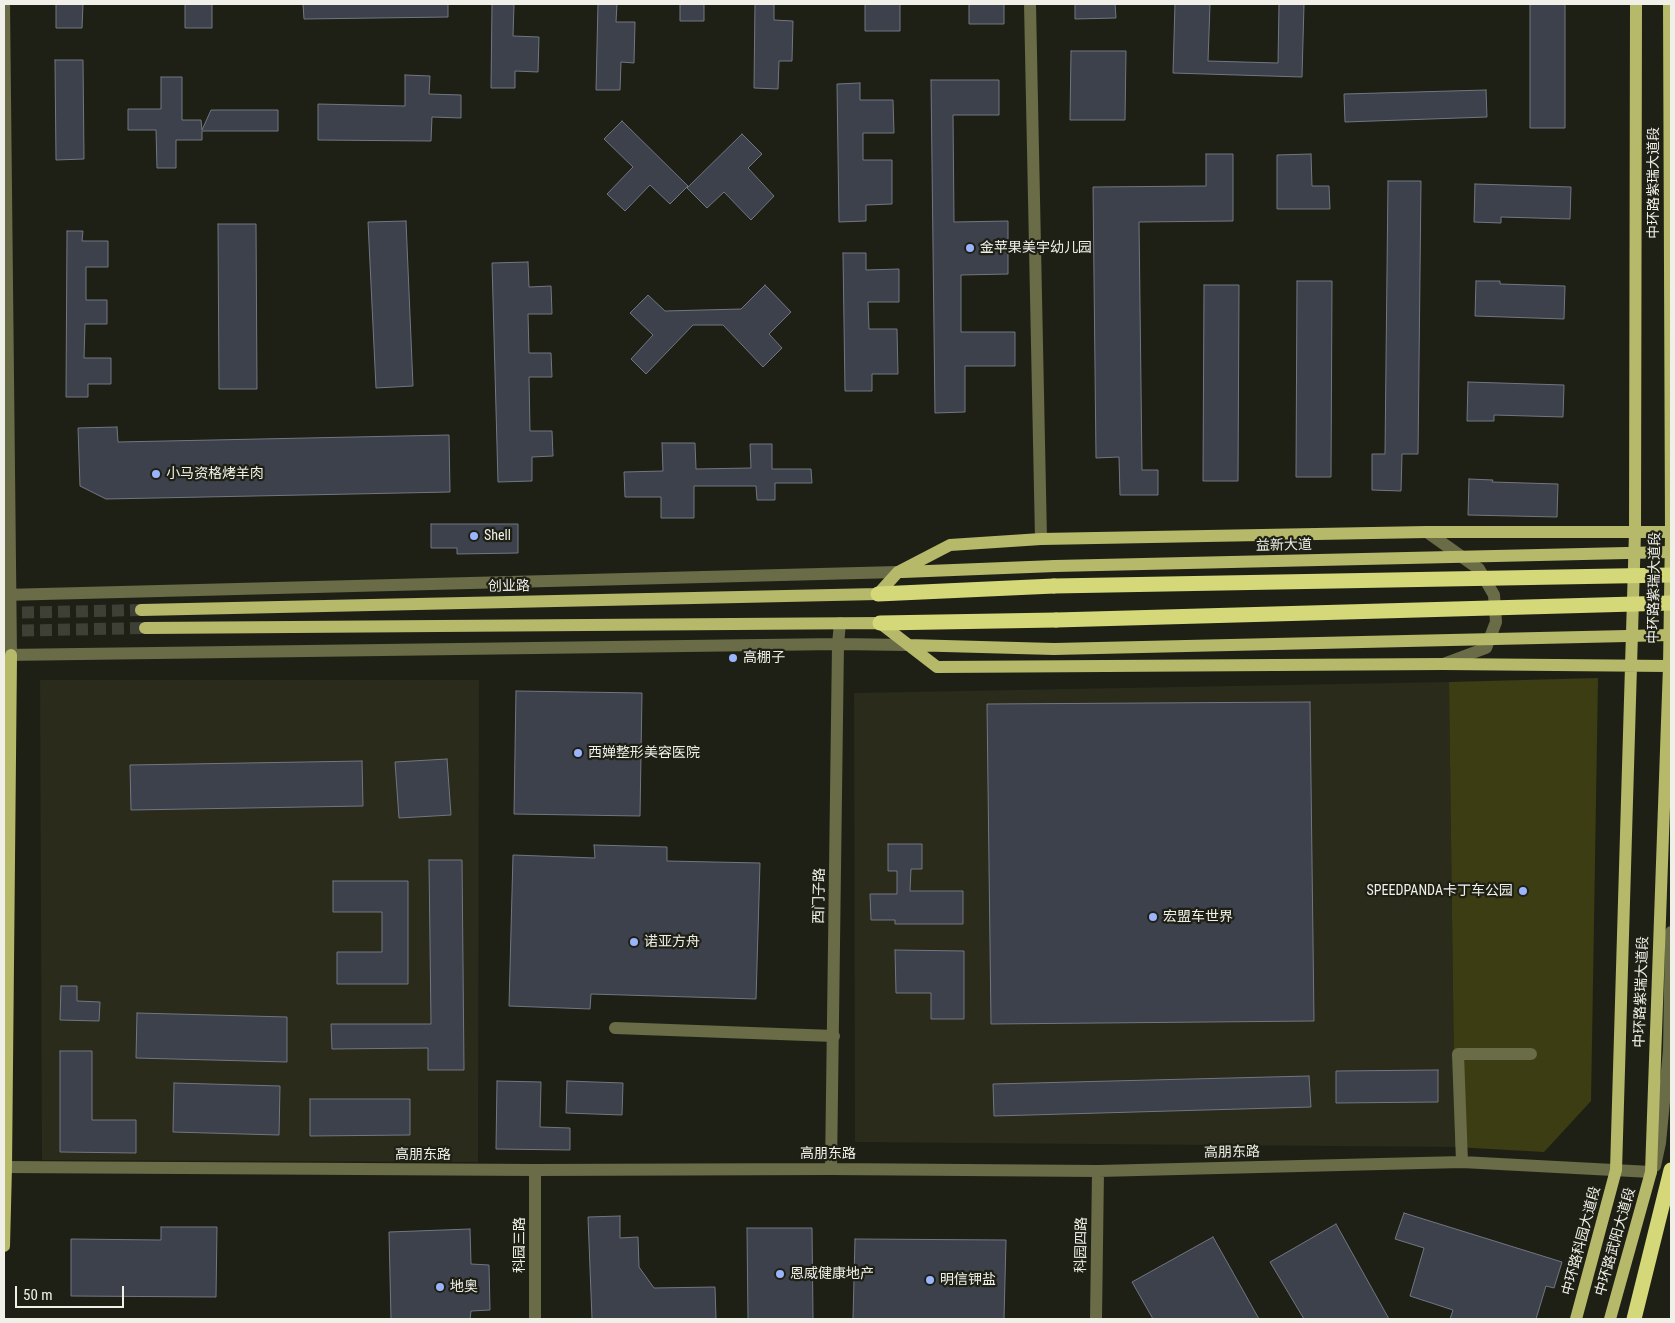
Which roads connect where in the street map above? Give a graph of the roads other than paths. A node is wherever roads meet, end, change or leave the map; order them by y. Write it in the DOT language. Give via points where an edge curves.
graph roads {
  1 [pos="4,4"];
  2 [pos="1030,4"];
  3 [pos="1636,4"];
  4 [pos="1669,4"];
  5 [pos="1427,532"];
  6 [pos="1635,532"];
  7 [pos="1671,532"];
  8 [pos="1042,539"];
  9 [pos="1671,552"];
  10 [pos="898,572"];
  11 [pos="1671,575"];
  12 [pos="878,594"];
  13 [pos="6,595"];
  14 [pos="1671,603"];
  15 [pos="141,610"];
  16 [pos="840,623"];
  17 [pos="880,623"];
  18 [pos="145,628"];
  19 [pos="1671,635"];
  20 [pos="838,644"];
  21 [pos="908,645"];
  22 [pos="7,655"];
  23 [pos="1443,664"];
  24 [pos="1632,665"];
  25 [pos="1669,666"];
  26 [pos="1671,932"];
  27 [pos="615,1028"];
  28 [pos="834,1036"];
  29 [pos="1531,1054"];
  30 [pos="1462,1162"];
  31 [pos="5,1167"];
  32 [pos="831,1169"];
  33 [pos="535,1170"];
  34 [pos="1098,1170"];
  35 [pos="1616,1170"];
  36 [pos="1671,1170"];
  37 [pos="1651,1172"];
  38 [pos="4,1246"];
  39 [pos="535,1319"];
  40 [pos="1096,1319"];
  41 [pos="1576,1319"];
  42 [pos="1611,1319"];
  43 [pos="1634,1319"];
  1 -- 13 [label="street"];
  2 -- 8 [label="street"];
  3 -- 6 [label="main road, 中环路紫瑞大道段"];
  4 -- 7 [label="main road, 中环路紫瑞大道段"];
  5 -- 6 [label="main road"];
  5 -- 8 [label="main road"];
  5 -- 23 [label="street" via="1479,569 1494,595 1496,622 1486,648"];
  6 -- 7 [label="main road"];
  6 -- 24 [label="main road, 中环路紫瑞大道段"];
  7 -- 25 [label="main road, 中环路紫瑞大道段"];
  8 -- 10 [label="main road" via="950,545"];
  9 -- 10 [label="main road, 益新大道, bridge"];
  10 -- 12 [label="main road"];
  10 -- 13 [label="street"];
  11 -- 12 [label="highway, bridge" via="1054,586"];
  12 -- 15 [label="main road, 创业路"];
  13 -- 22 [label="street"];
  14 -- 17 [label="highway, bridge"];
  16 -- 17 [label="main road"];
  16 -- 18 [label="main road"];
  16 -- 20 [label="street, 西门子路"];
  17 -- 21 [label="main road"];
  19 -- 21 [label="main road, bridge" via="1054,649"];
  20 -- 21 [label="street"];
  20 -- 22 [label="street"];
  20 -- 28 [label="street, 西门子路"];
  21 -- 23 [label="main road" via="937,667"];
  22 -- 31 [label="main road"];
  23 -- 24 [label="main road"];
  24 -- 25 [label="main road"];
  24 -- 35 [label="main road, 中环路紫瑞大道段"];
  25 -- 37 [label="main road, 中环路紫瑞大道段"];
  26 -- 42 [label="street" via="1669,1050 1660,1143 1648,1199"];
  27 -- 28 [label="street"];
  28 -- 32 [label="street, 西门子路"];
  29 -- 30 [label="street" via="1458,1054"];
  30 -- 34 [label="street, 高朋东路"];
  30 -- 35 [label="street, 高朋东路"];
  31 -- 33 [label="street, 高朋东路"];
  31 -- 38 [label="main road"];
  32 -- 33 [label="street, 高朋东路"];
  32 -- 34 [label="street, 高朋东路"];
  33 -- 39 [label="street, 科园三路"];
  34 -- 40 [label="street, 科园四路"];
  35 -- 37 [label="street, 高朋东路"];
  35 -- 41 [label="main road, 中环路科园大道段"];
  36 -- 43 [label="highway"];
  37 -- 42 [label="main road, 中环路武阳大道段"];
}
